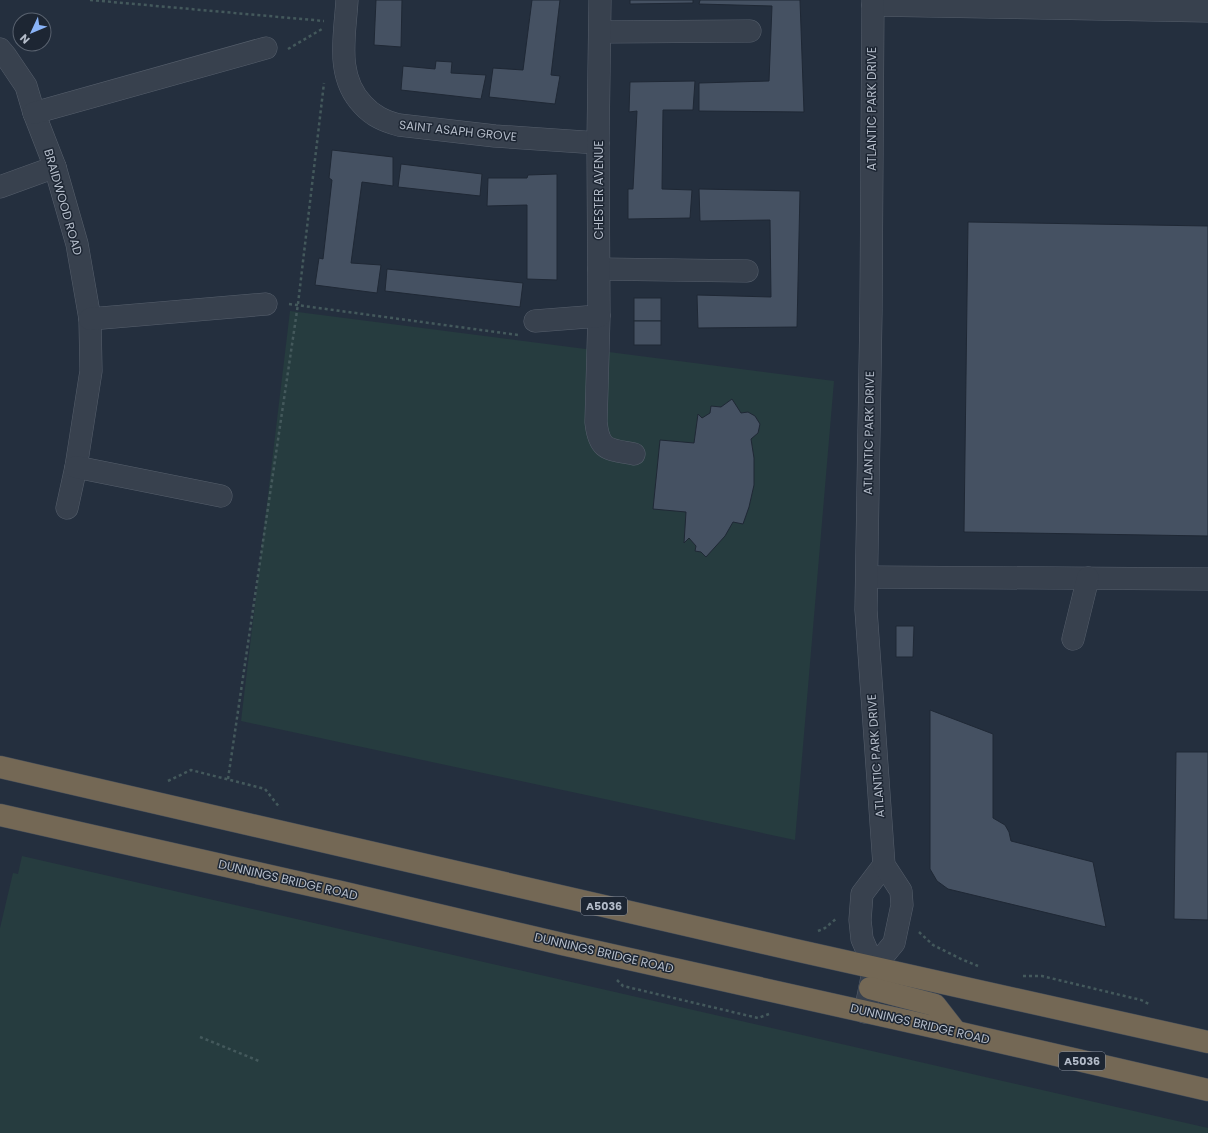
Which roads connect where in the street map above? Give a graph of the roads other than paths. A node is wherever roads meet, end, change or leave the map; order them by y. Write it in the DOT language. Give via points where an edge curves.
graph roads {
  1 [pos="347,0"];
  2 [pos="600,0"];
  3 [pos="873,3"];
  4 [pos="1208,11"];
  5 [pos="600,32"];
  6 [pos="750,32"];
  7 [pos="266,48"];
  8 [pos="0,49"];
  9 [pos="34,114"];
  10 [pos="598,143"];
  11 [pos="55,167"];
  12 [pos="0,187"];
  13 [pos="599,269"];
  14 [pos="747,270"];
  15 [pos="266,304"];
  16 [pos="598,316"];
  17 [pos="90,319"];
  18 [pos="529,329"];
  19 [pos="634,454"];
  20 [pos="76,467"];
  21 [pos="221,496"];
  22 [pos="68,508"];
  23 [pos="867,577"];
  24 [pos="1088,578"];
  25 [pos="1208,579"];
  26 [pos="1073,639"];
  27 [pos="0,767"];
  28 [pos="0,815"];
  29 [pos="884,865"];
  30 [pos="872,978"];
  31 [pos="866,1012"];
  32 [pos="956,1032"];
  33 [pos="1208,1042"];
  34 [pos="1208,1090"];
  1 -- 10 [label="street, SAINT ASAPH GROVE" via="339,23 345,74 356,98 375,116 399,125 495,136"];
  2 -- 5 [label="street, CHESTER AVENUE"];
  3 -- 4 [label="street"];
  3 -- 23 [label="street, ATLANTIC PARK DRIVE"];
  5 -- 6 [label="street"];
  5 -- 10 [label="street, CHESTER AVENUE"];
  7 -- 9 [label="street"];
  8 -- 9 [label="street, BRAIDWOOD ROAD" via="26,86"];
  9 -- 11 [label="street, BRAIDWOOD ROAD"];
  10 -- 13 [label="street, CHESTER AVENUE"];
  11 -- 12 [label="street"];
  11 -- 17 [label="street, BRAIDWOOD ROAD" via="77,244"];
  13 -- 14 [label="street"];
  13 -- 16 [label="street, CHESTER AVENUE"];
  15 -- 17 [label="street"];
  16 -- 18 [label="street"];
  16 -- 19 [label="street, CHESTER AVENUE" via="597,436 606,448"];
  17 -- 20 [label="street, BRAIDWOOD ROAD" via="91,371"];
  20 -- 21 [label="street"];
  20 -- 22 [label="street, BRAIDWOOD ROAD"];
  23 -- 24 [label="street"];
  23 -- 29 [label="street, ATLANTIC PARK DRIVE" via="868,652"];
  24 -- 25 [label="street"];
  24 -- 26 [label="street"];
  27 -- 30 [label="highway, A5036"];
  28 -- 31 [label="highway, DUNNINGS BRIDGE ROAD / A5036"];
  29 -- 30 [label="street" via="862,894 862,939"];
  29 -- 30 [label="street, ATLANTIC PARK DRIVE" via="901,891 902,905 894,943"];
  30 -- 31 [label="street"];
  30 -- 32 [label="highway" via="935,1006"];
  30 -- 33 [label="highway, A5036"];
  31 -- 32 [label="highway, DUNNINGS BRIDGE ROAD / A5036"];
  32 -- 34 [label="highway, DUNNINGS BRIDGE ROAD / A5036"];
}
